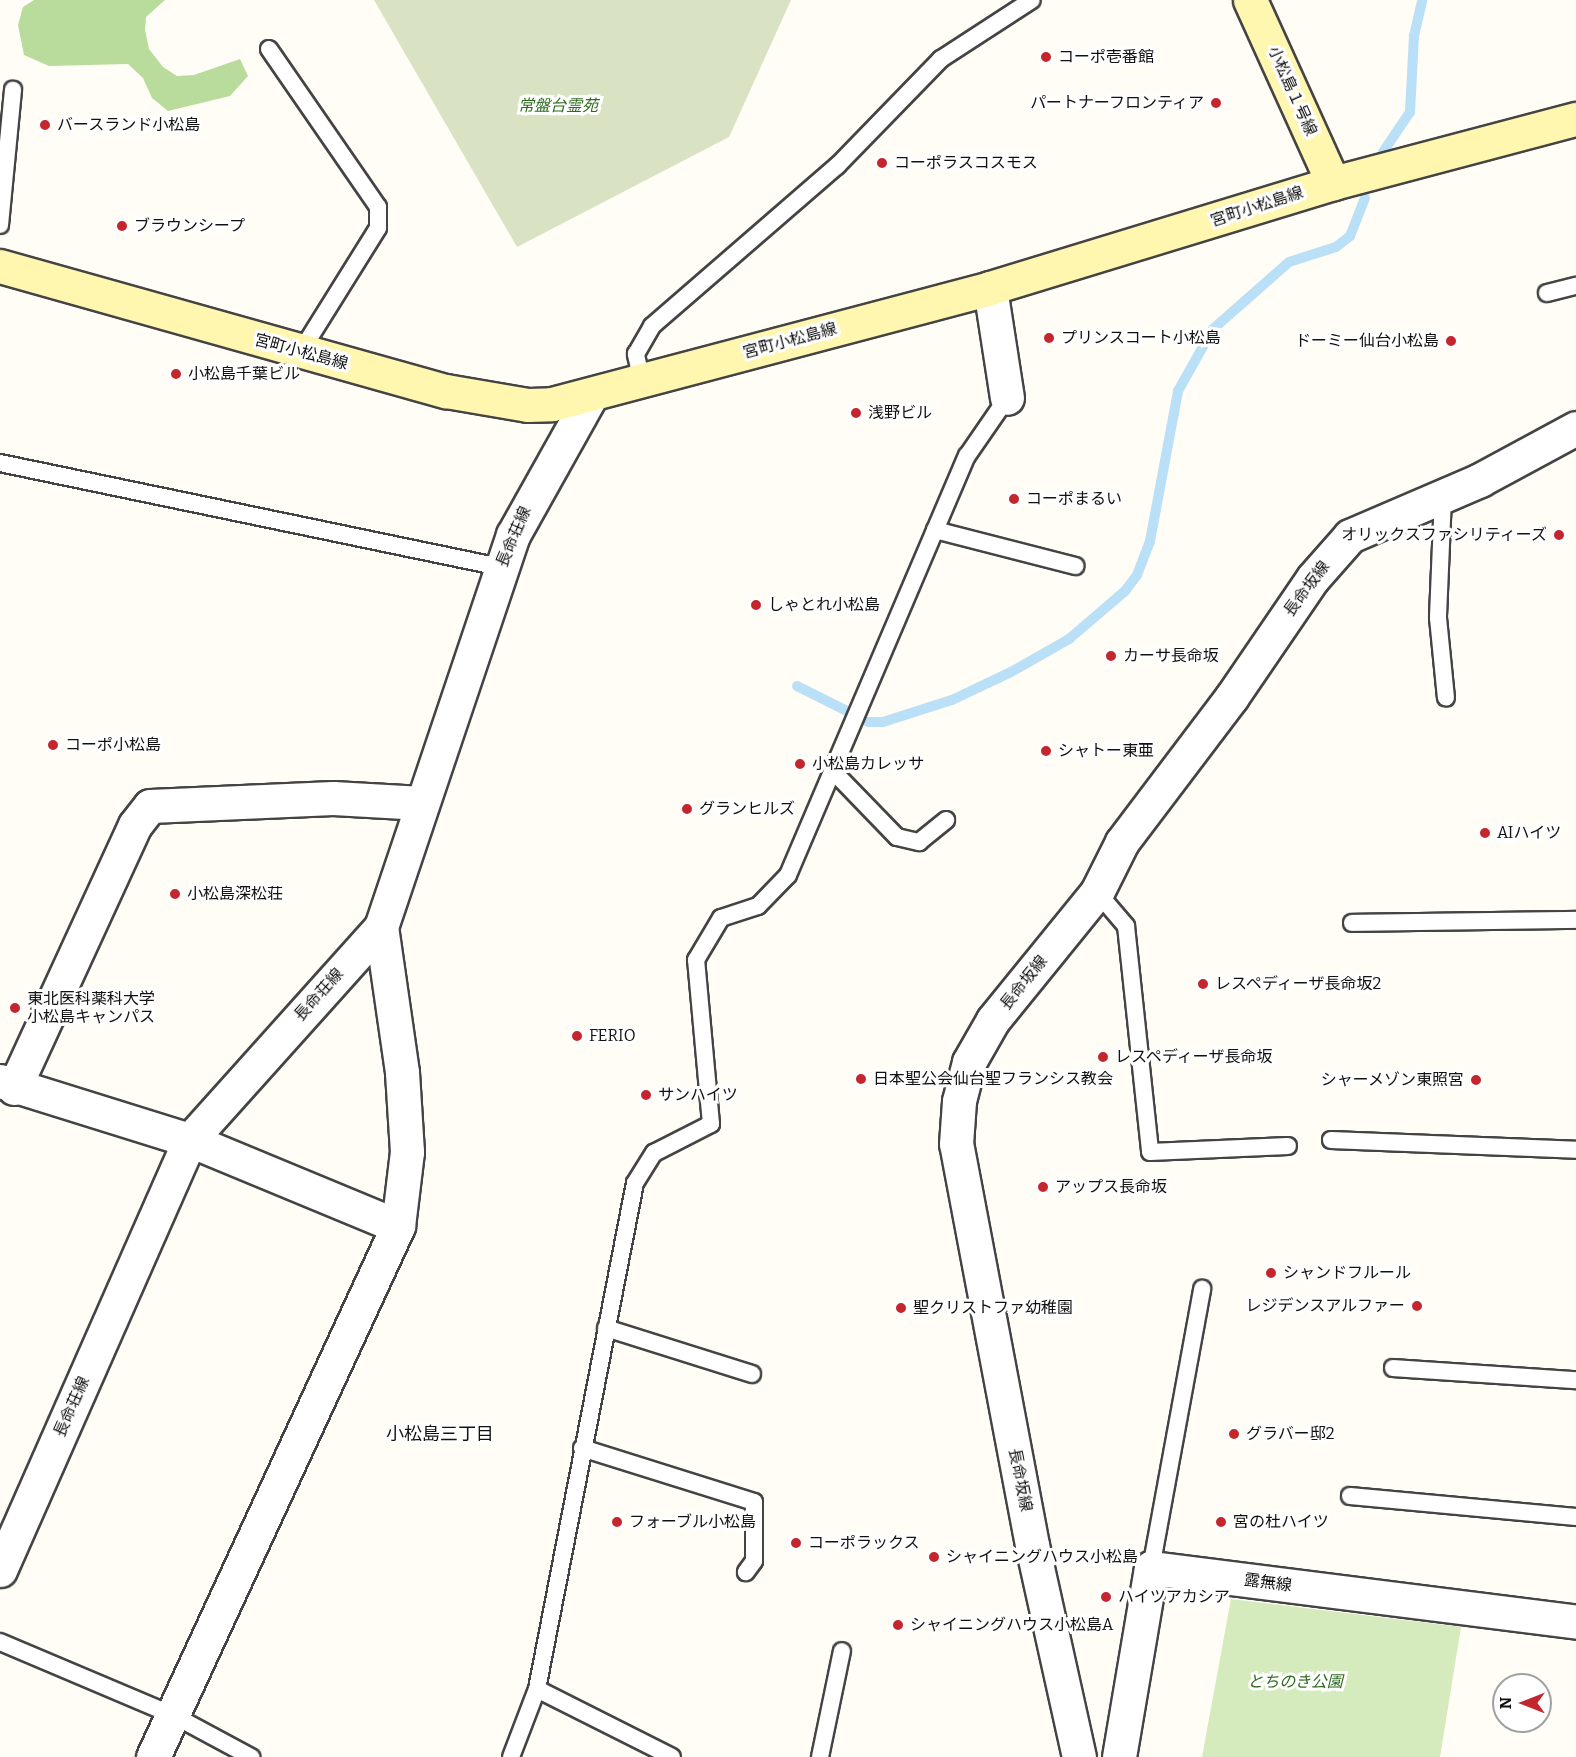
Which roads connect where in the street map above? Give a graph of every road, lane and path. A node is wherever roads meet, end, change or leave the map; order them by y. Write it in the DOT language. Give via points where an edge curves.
graph roads {
  1 [pos="1032,0"];
  2 [pos="1250,0"];
  3 [pos="269,49"];
  4 [pos="13,90"];
  5 [pos="1576,119"];
  6 [pos="1333,183"];
  7 [pos="0,225"];
  8 [pos="0,266"];
  9 [pos="1576,286"];
  10 [pos="990,288"];
  11 [pos="1547,293"];
  12 [pos="300,353"];
  13 [pos="642,381"];
  14 [pos="590,397"];
  15 [pos="1007,398"];
  16 [pos="1576,428"];
  17 [pos="0,463"];
  18 [pos="1443,497"];
  19 [pos="935,530"];
  20 [pos="1075,566"];
  21 [pos="500,567"];
  22 [pos="1446,698"];
  23 [pos="833,771"];
  24 [pos="422,803"];
  25 [pos="946,820"];
  26 [pos="1097,892"];
  27 [pos="1576,920"];
  28 [pos="1352,923"];
  29 [pos="381,927"];
  30 [pos="7,1085"];
  31 [pos="190,1140"];
  32 [pos="1331,1140"];
  33 [pos="1288,1146"];
  34 [pos="1576,1150"];
  35 [pos="398,1226"];
  36 [pos="1202,1288"];
  37 [pos="606,1328"];
  38 [pos="1393,1368"];
  39 [pos="752,1374"];
  40 [pos="1576,1380"];
  41 [pos="582,1448"];
  42 [pos="1350,1496"];
  43 [pos="1576,1517"];
  44 [pos="1151,1568"];
  45 [pos="0,1570"];
  46 [pos="746,1572"];
  47 [pos="1576,1622"];
  48 [pos="0,1642"];
  49 [pos="843,1651"];
  50 [pos="537,1689"];
  51 [pos="173,1715"];
  52 [pos="153,1757"];
  53 [pos="251,1757"];
  54 [pos="511,1757"];
  55 [pos="672,1757"];
  56 [pos="820,1757"];
  57 [pos="1078,1757"];
  58 [pos="1119,1757"];
  1 -- 13 [label="lane" via="941,59 837,166 652,326 636,354"];
  2 -- 6 [label="street, 小松島１号線"];
  3 -- 12 [label="lane" via="378,207 378,228"];
  4 -- 7 [label="lane"];
  5 -- 6 [label="street, 宮町小松島線"];
  6 -- 10 [label="street, 宮町小松島線"];
  8 -- 12 [label="street, 宮町小松島線"];
  9 -- 11 [label="lane"];
  10 -- 13 [label="street, 宮町小松島線"];
  10 -- 15 [label="street"];
  12 -- 14 [label="street, 宮町小松島線" via="492,400 528,405"];
  13 -- 14 [label="street, 宮町小松島線"];
  14 -- 21 [label="street, 長命荘線" via="524,509"];
  15 -- 19 [label="lane" via="967,456"];
  16 -- 18 [label="street, 長命坂線"];
  17 -- 21 [label="lane"];
  18 -- 22 [label="lane" via="1438,618"];
  18 -- 26 [label="street, 長命坂線" via="1350,536 1313,578 1231,698 1122,842"];
  19 -- 20 [label="lane"];
  19 -- 23 [label="lane"];
  21 -- 24 [label="street, 長命荘線"];
  23 -- 25 [label="lane" via="897,837 919,842"];
  23 -- 37 [label="lane" via="788,875 758,906 721,918 696,960 711,1124 654,1153 635,1182"];
  24 -- 29 [label="street, 長命荘線"];
  24 -- 30 [label="street" via="333,798 150,806 135,825"];
  26 -- 33 [label="lane" via="1126,926 1150,1152"];
  26 -- 57 [label="street, 長命坂線" via="993,1020 969,1062 959,1101 956,1144 1030,1534"];
  27 -- 28 [label="lane"];
  29 -- 31 [label="street, 長命荘線"];
  29 -- 35 [label="street" via="402,1072 407,1152"];
  30 -- 31 [label="street"];
  31 -- 35 [label="street"];
  31 -- 45 [label="street, 長命荘線"];
  32 -- 34 [label="lane"];
  35 -- 51 [label="street"];
  36 -- 44 [label="lane"];
  37 -- 39 [label="lane"];
  37 -- 41 [label="lane"];
  38 -- 40 [label="lane"];
  41 -- 46 [label="lane" via="754,1502 754,1561"];
  41 -- 50 [label="lane"];
  42 -- 43 [label="lane"];
  44 -- 47 [label="street, 露無線"];
  44 -- 58 [label="street"];
  48 -- 51 [label="lane"];
  49 -- 56 [label="lane"];
  50 -- 54 [label="lane"];
  50 -- 55 [label="lane"];
  51 -- 52 [label="street"];
  51 -- 53 [label="lane"];
}
